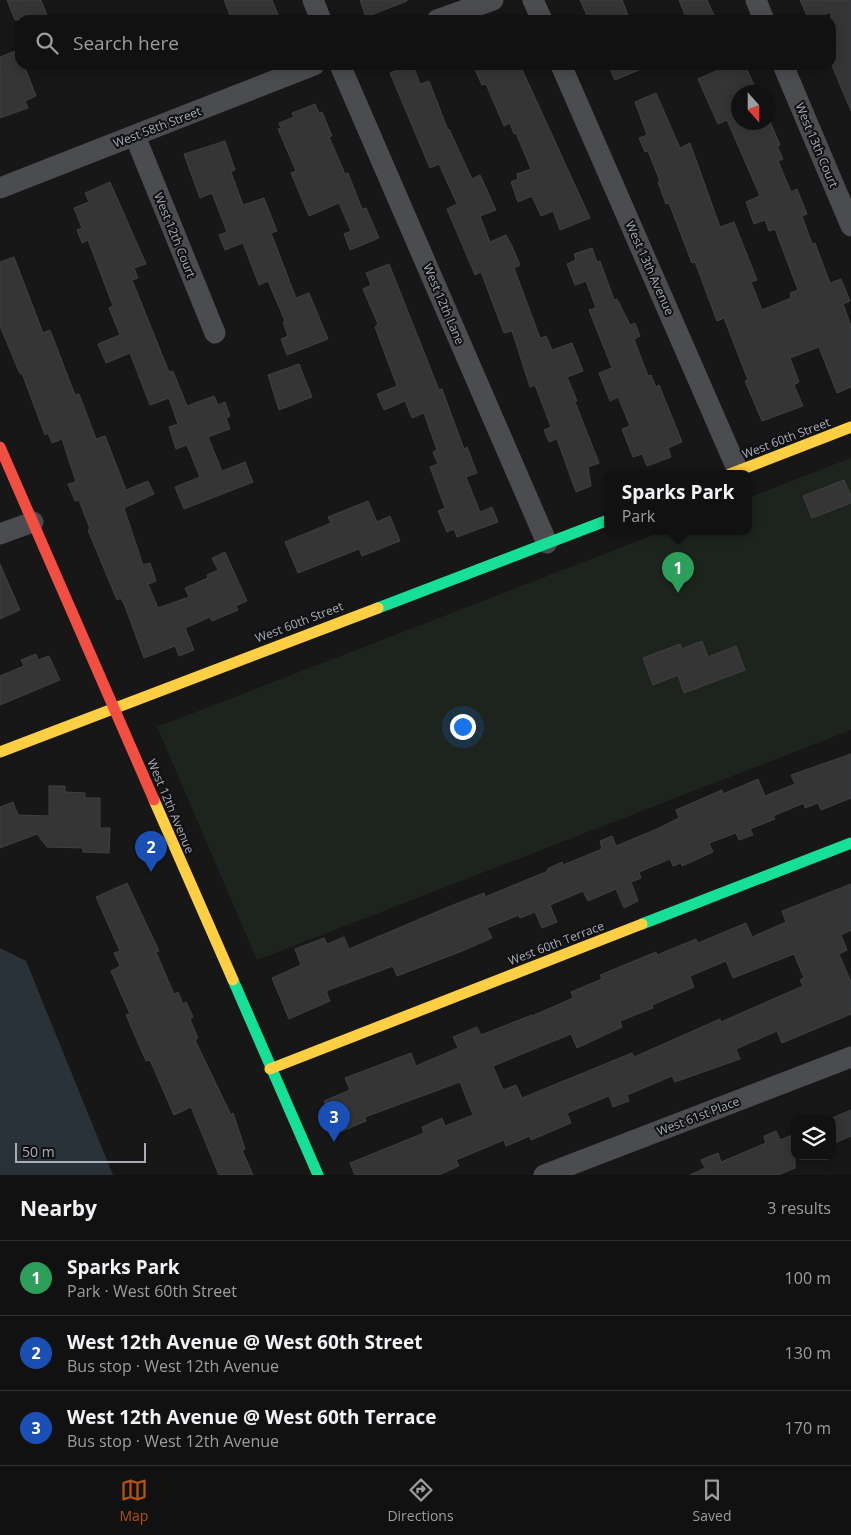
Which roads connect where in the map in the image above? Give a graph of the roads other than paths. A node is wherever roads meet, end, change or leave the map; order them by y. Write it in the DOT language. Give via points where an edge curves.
graph roads {
  1 [pos="313,0"];
  2 [pos="493,0"];
  3 [pos="533,0"];
  4 [pos="756,0"];
  5 [pos="319,15"];
  6 [pos="451,15"];
  7 [pos="540,15"];
  8 [pos="762,15"];
  9 [pos="301,70"];
  10 [pos="342,70"];
  11 [pos="564,70"];
  12 [pos="785,70"];
  13 [pos="135,136"];
  14 [pos="0,188"];
  15 [pos="851,226"];
  16 [pos="215,334"];
  17 [pos="851,427"];
  18 [pos="0,446"];
  19 [pos="733,470"];
  20 [pos="742,470"];
  21 [pos="33,522"];
  22 [pos="604,522"];
  23 [pos="0,534"];
  24 [pos="547,543"];
  25 [pos="113,707"];
  26 [pos="0,752"];
  27 [pos="851,842"];
  28 [pos="851,1057"];
  29 [pos="270,1069"];
  30 [pos="318,1175"];
  31 [pos="544,1175"];
  1 -- 5 [label="street"];
  2 -- 6 [label="street"];
  3 -- 7 [label="street"];
  4 -- 8 [label="street"];
  9 -- 13 [label="street, West 58th Street"];
  10 -- 24 [label="street, West 12th Lane"];
  11 -- 19 [label="street, West 13th Avenue"];
  12 -- 15 [label="street, West 13th Court"];
  13 -- 14 [label="street, West 58th Street"];
  13 -- 16 [label="street, West 12th Court"];
  17 -- 20 [label="street, West 60th Street"];
  18 -- 21 [label="street, West 12th Avenue"];
  21 -- 23 [label="street"];
  21 -- 25 [label="street, West 12th Avenue"];
  22 -- 24 [label="street, West 60th Street"];
  24 -- 25 [label="street, West 60th Street"];
  25 -- 26 [label="street, West 60th Street"];
  25 -- 29 [label="street, West 12th Avenue"];
  27 -- 29 [label="street, West 60th Terrace"];
  28 -- 31 [label="street, West 61st Place"];
  29 -- 30 [label="street, West 12th Avenue"];
}
